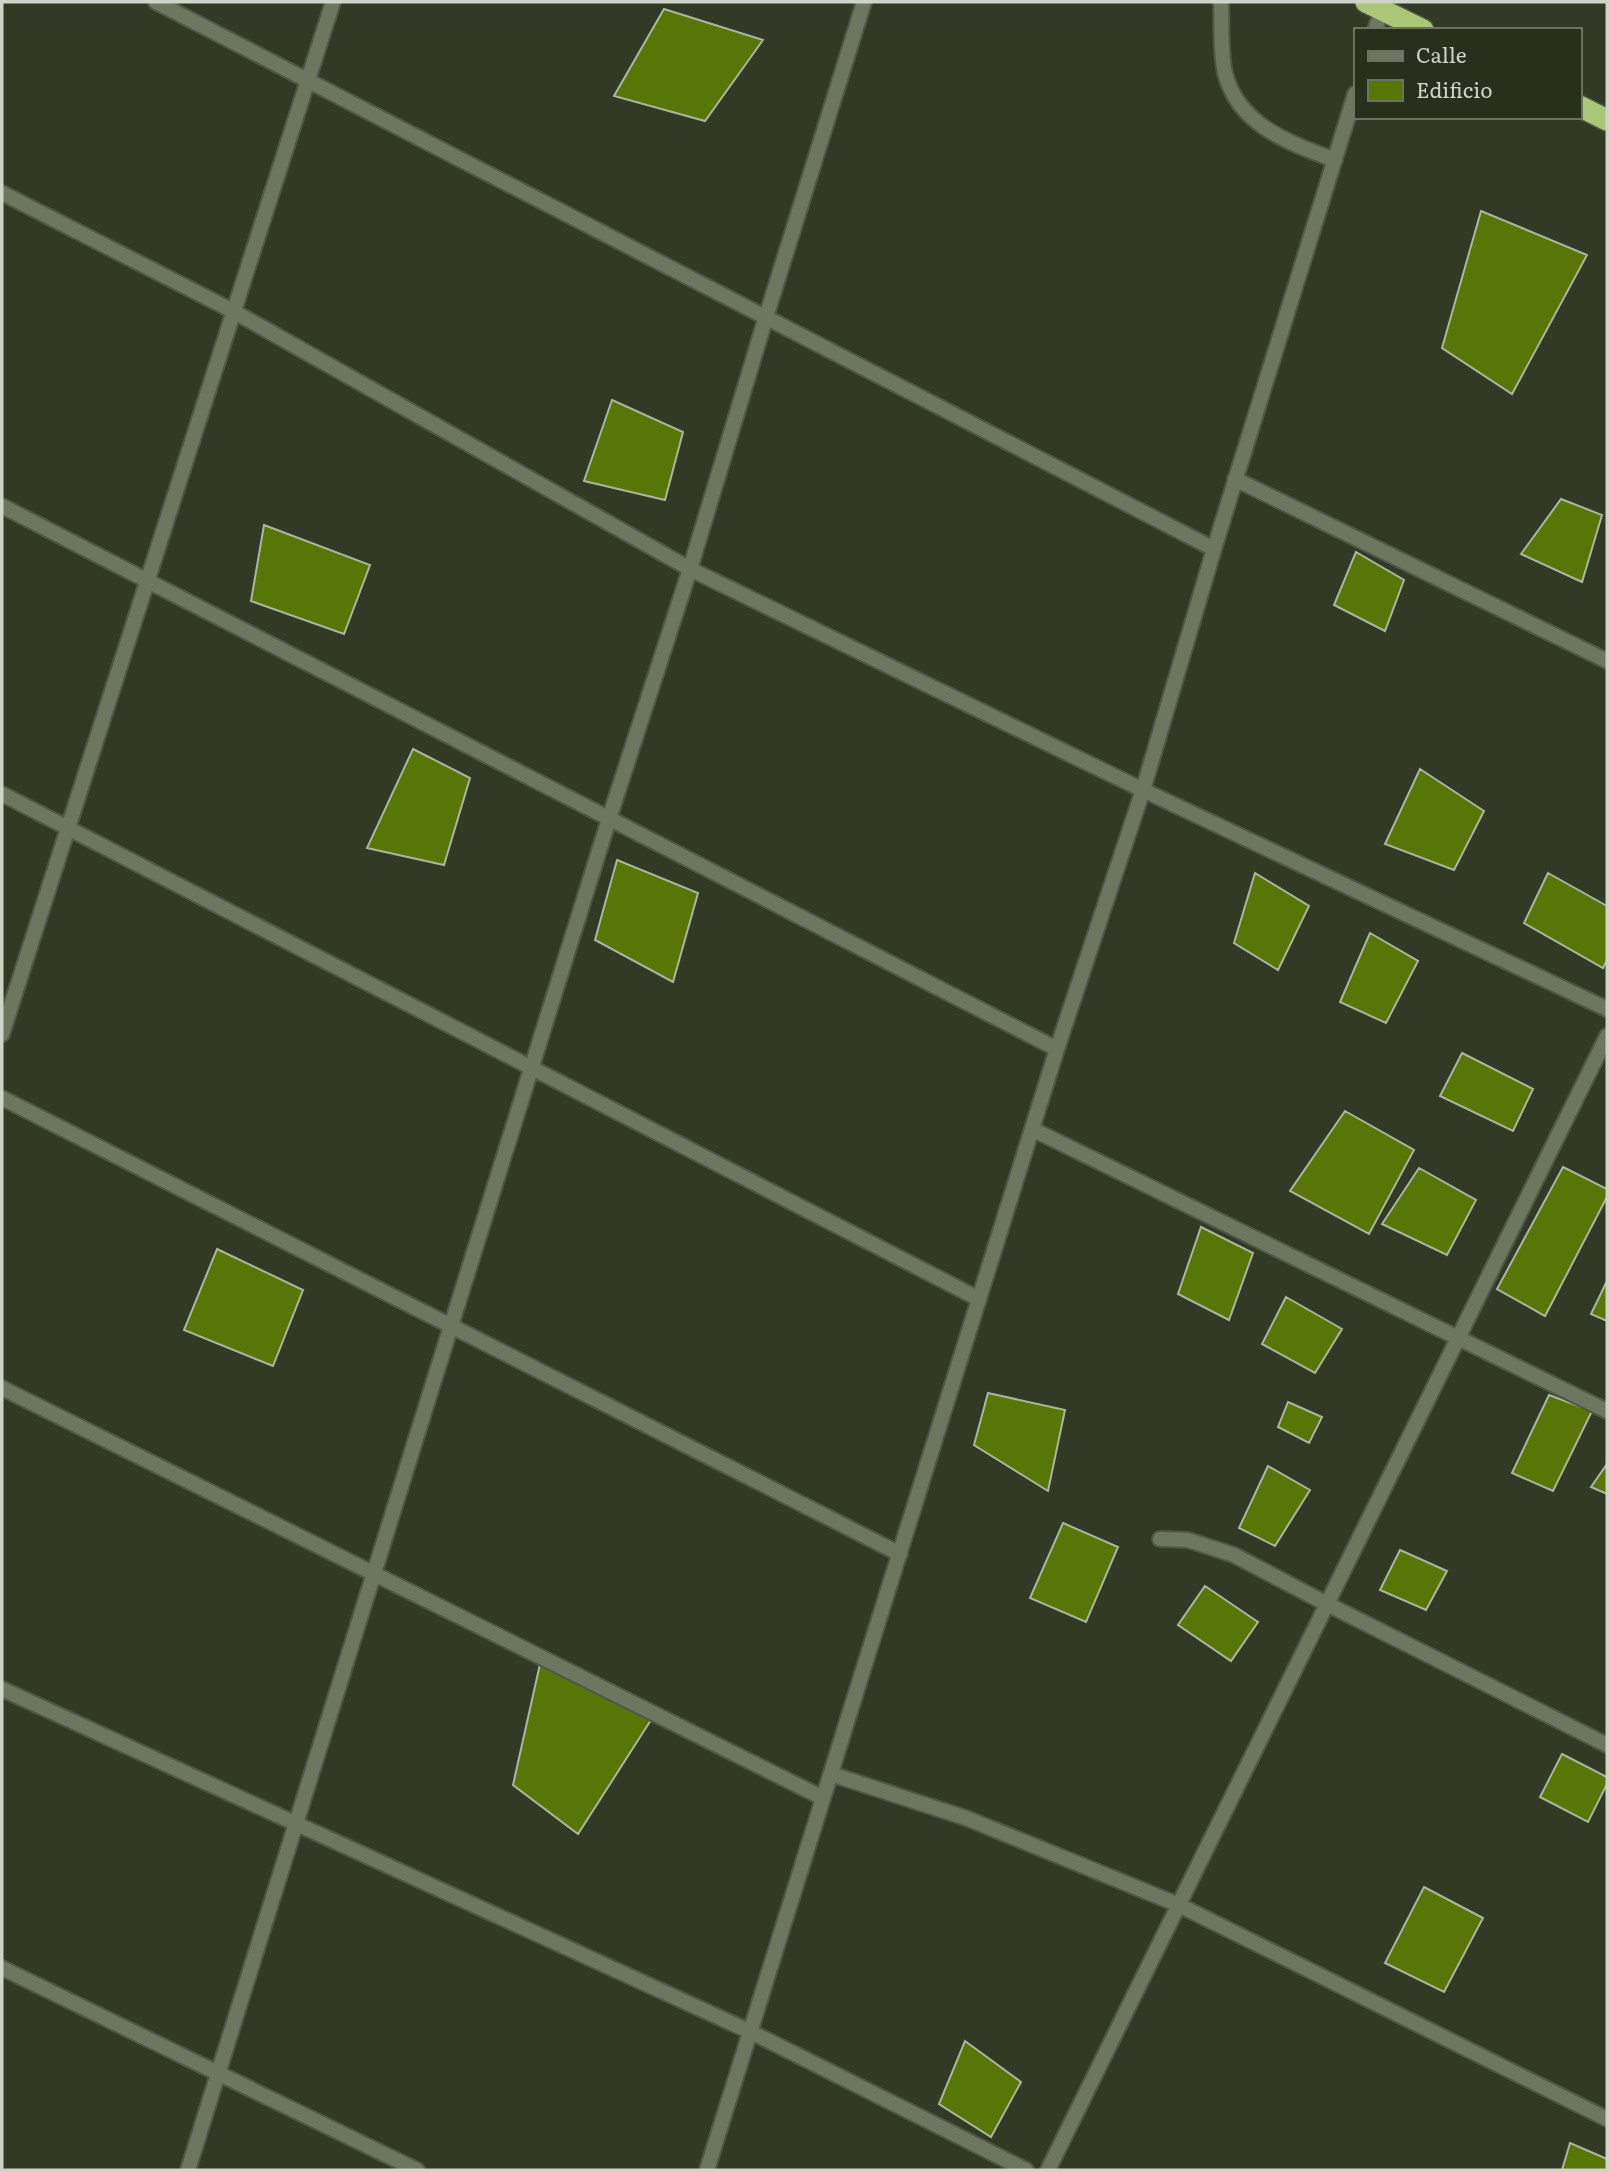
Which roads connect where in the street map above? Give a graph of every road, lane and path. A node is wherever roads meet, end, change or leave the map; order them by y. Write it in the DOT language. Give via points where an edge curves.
graph roads {
  1 [pos="156,2"];
  2 [pos="332,2"];
  3 [pos="864,2"];
  4 [pos="1221,2"];
  5 [pos="1374,14"];
  6 [pos="1417,28"];
  7 [pos="307,80"];
  8 [pos="1354,97"];
  9 [pos="1581,107"];
  10 [pos="1607,120"];
  11 [pos="1335,160"];
  12 [pos="2,193"];
  13 [pos="233,311"];
  14 [pos="766,317"];
  15 [pos="1235,479"];
  16 [pos="2,506"];
  17 [pos="1213,549"];
  18 [pos="691,569"];
  19 [pos="147,581"];
  20 [pos="1607,661"];
  21 [pos="1143,790"];
  22 [pos="2,794"];
  23 [pos="609,819"];
  24 [pos="68,828"];
  25 [pos="1607,1009"];
  26 [pos="2,1034"];
  27 [pos="1607,1036"];
  28 [pos="1057,1049"];
  29 [pos="532,1068"];
  30 [pos="2,1098"];
  31 [pos="1032,1129"];
  32 [pos="979,1299"];
  33 [pos="451,1326"];
  34 [pos="1459,1337"];
  35 [pos="2,1388"];
  36 [pos="1607,1410"];
  37 [pos="1160,1539"];
  38 [pos="900,1554"];
  39 [pos="374,1573"];
  40 [pos="1327,1604"];
  41 [pos="2,1689"];
  42 [pos="1607,1745"];
  43 [pos="831,1774"];
  44 [pos="823,1798"];
  45 [pos="296,1824"];
  46 [pos="1179,1905"];
  47 [pos="2,1968"];
  48 [pos="751,2032"];
  49 [pos="218,2073"];
  50 [pos="1607,2119"];
  51 [pos="188,2170"];
  52 [pos="417,2170"];
  53 [pos="707,2170"];
  54 [pos="1026,2170"];
  55 [pos="1048,2170"];
  1 -- 7 [label="street"];
  2 -- 7 [label="street"];
  3 -- 14 [label="street"];
  4 -- 11 [label="street" via="1225,71 1242,110 1287,142"];
  5 -- 6 [label="highway"];
  7 -- 13 [label="street"];
  7 -- 14 [label="street"];
  8 -- 11 [label="street"];
  9 -- 10 [label="highway"];
  11 -- 15 [label="street"];
  12 -- 13 [label="street"];
  13 -- 18 [label="street"];
  13 -- 19 [label="street"];
  14 -- 17 [label="street"];
  14 -- 18 [label="street"];
  15 -- 17 [label="street"];
  15 -- 20 [label="street"];
  16 -- 19 [label="street"];
  17 -- 21 [label="street"];
  18 -- 21 [label="street"];
  18 -- 23 [label="street"];
  19 -- 23 [label="street"];
  19 -- 24 [label="street"];
  21 -- 25 [label="street"];
  21 -- 28 [label="street"];
  22 -- 24 [label="street"];
  23 -- 28 [label="street"];
  23 -- 29 [label="street"];
  24 -- 26 [label="street"];
  24 -- 29 [label="street"];
  27 -- 34 [label="street"];
  28 -- 31 [label="street"];
  29 -- 32 [label="street"];
  29 -- 33 [label="street"];
  30 -- 33 [label="street"];
  31 -- 32 [label="street"];
  31 -- 34 [label="street"];
  32 -- 38 [label="street"];
  33 -- 38 [label="street"];
  33 -- 39 [label="street"];
  34 -- 36 [label="street"];
  34 -- 40 [label="street"];
  35 -- 39 [label="street"];
  37 -- 40 [label="street" via="1188,1540 1234,1555"];
  38 -- 43 [label="street"];
  39 -- 44 [label="street"];
  39 -- 45 [label="street"];
  40 -- 42 [label="street"];
  40 -- 46 [label="street"];
  41 -- 45 [label="street"];
  43 -- 44 [label="street"];
  43 -- 46 [label="street" via="966,1818"];
  44 -- 48 [label="street"];
  45 -- 48 [label="street"];
  45 -- 49 [label="street"];
  46 -- 50 [label="street"];
  46 -- 55 [label="street"];
  47 -- 49 [label="street"];
  48 -- 53 [label="street"];
  48 -- 54 [label="street"];
  49 -- 51 [label="street"];
  49 -- 52 [label="street"];
}
